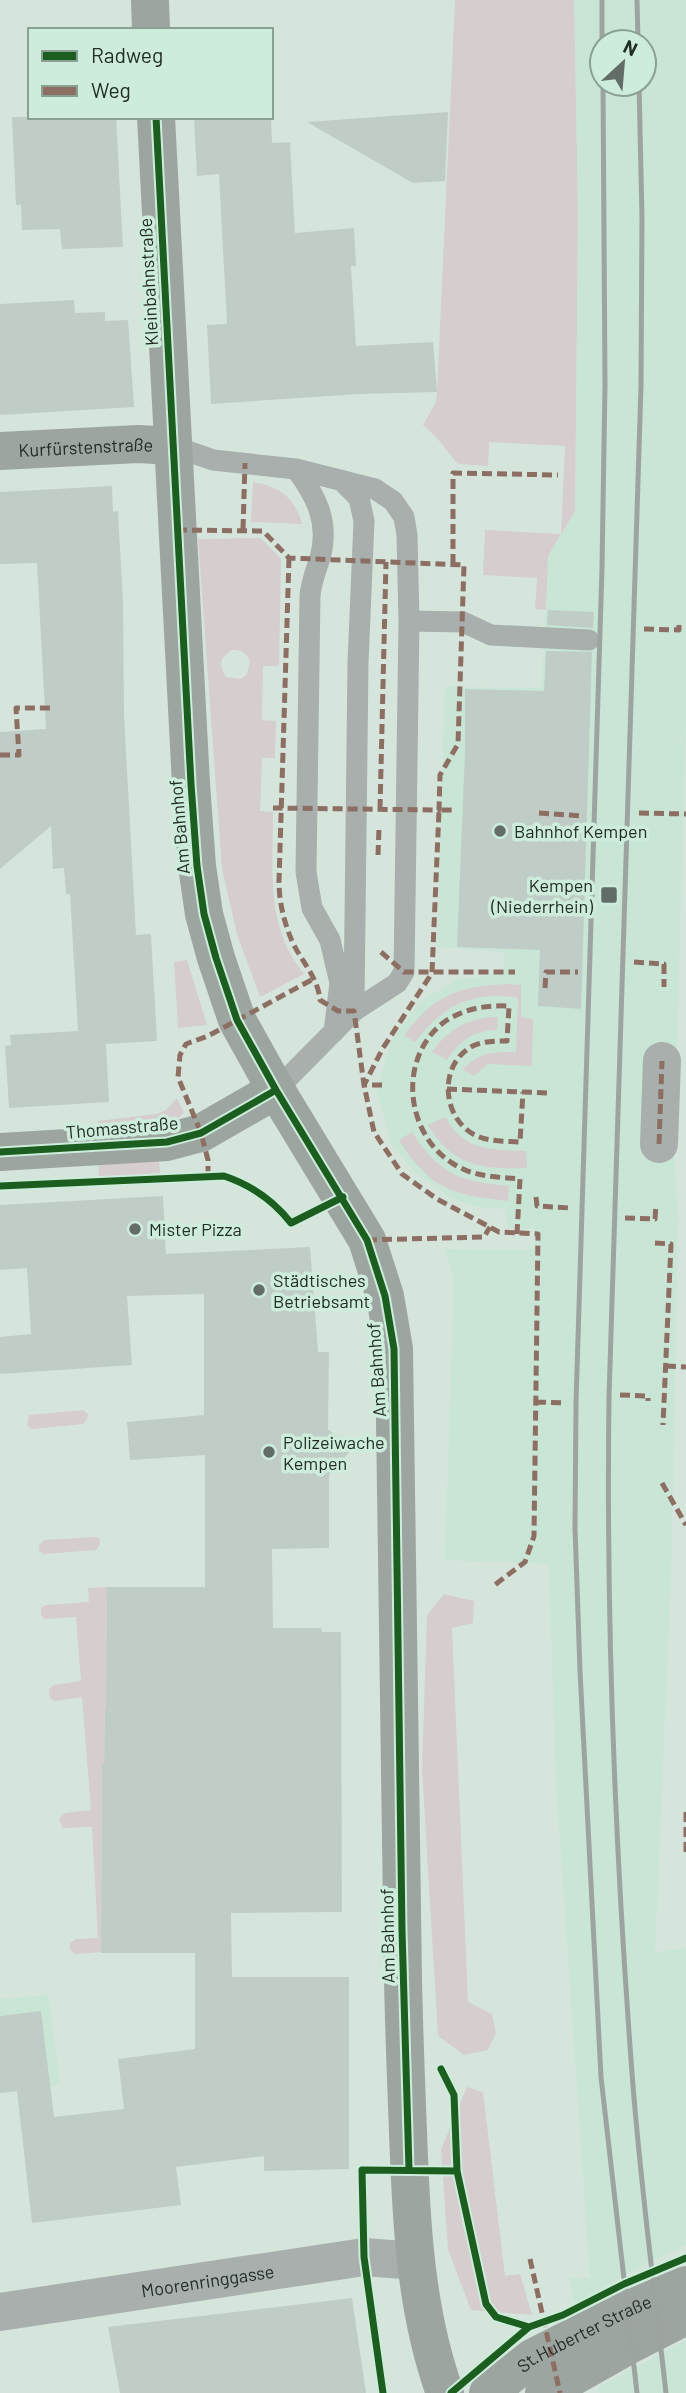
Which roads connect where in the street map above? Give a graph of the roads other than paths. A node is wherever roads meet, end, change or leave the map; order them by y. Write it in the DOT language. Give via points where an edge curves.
graph roads {
  1 [pos="150,0"];
  2 [pos="151,28"];
  3 [pos="156,119"];
  4 [pos="173,446"];
  5 [pos="0,450"];
  6 [pos="296,469"];
  7 [pos="340,479"];
  8 [pos="409,621"];
  9 [pos="589,640"];
  10 [pos="354,1011"];
  11 [pos="334,1032"];
  12 [pos="662,1061"];
  13 [pos="276,1090"];
  14 [pos="659,1144"];
  15 [pos="0,1152"];
  16 [pos="416,2261"];
  17 [pos="686,2285"];
  18 [pos="0,2312"];
  19 [pos="686,2316"];
  20 [pos="445,2393"];
  21 [pos="488,2393"];
  22 [pos="544,2393"];
  1 -- 2 [label="street"];
  3 -- 4 [label="street, Kleinbahnstraße"];
  4 -- 5 [label="street, Kurfürstenstraße" via="138,443"];
  4 -- 6 [label="lane" via="213,460"];
  4 -- 13 [label="street, Am Bahnhof" via="202,902 237,1020"];
  6 -- 7 [label="lane"];
  6 -- 11 [label="lane" via="314,495 324,536 310,596 306,872 312,908 330,940 340,983"];
  7 -- 8 [label="lane" via="375,489 393,501 404,517"];
  7 -- 10 [label="lane" via="359,498 364,521"];
  8 -- 9 [label="lane" via="463,622 491,635"];
  8 -- 10 [label="lane" via="404,972 397,983"];
  10 -- 11 [label="lane"];
  11 -- 13 [label="lane"];
  12 -- 14 [label="street"];
  13 -- 15 [label="street, Thomasstraße" via="201,1133 167,1142"];
  13 -- 16 [label="street, Am Bahnhof" via="367,1240 385,1296 394,1349 405,2058"];
  16 -- 18 [label="street, Moorenringgasse" via="364,2257"];
  16 -- 20 [label="street, Am Bahnhof"];
  17 -- 21 [label="street, St.Huberter Straße" via="532,2358"];
  19 -- 22 [label="street, St.Huberter Straße"];
}
